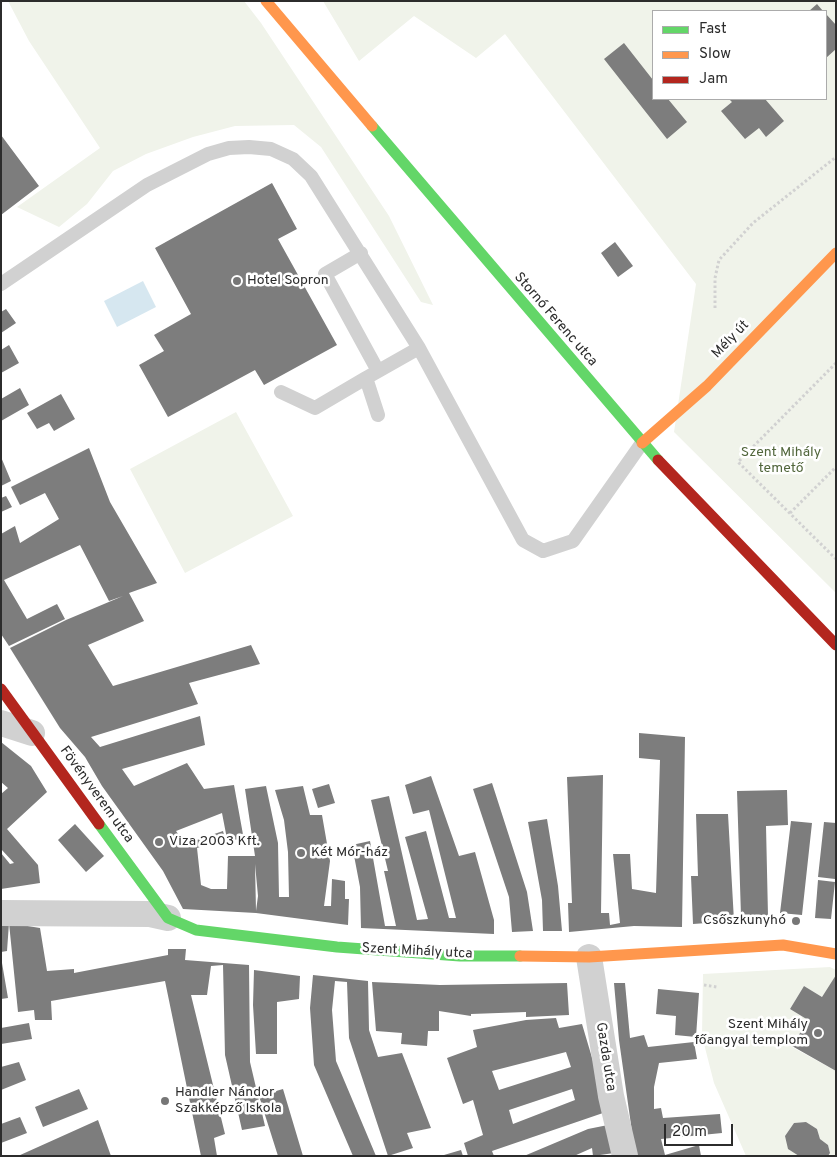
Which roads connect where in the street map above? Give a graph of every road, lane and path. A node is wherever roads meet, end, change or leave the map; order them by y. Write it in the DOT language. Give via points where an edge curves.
graph roads {
  1 [pos="266,1"];
  2 [pos="836,157"];
  3 [pos="361,252"];
  4 [pos="836,253"];
  5 [pos="1,284"];
  6 [pos="715,308"];
  7 [pos="419,348"];
  8 [pos="836,363"];
  9 [pos="372,374"];
  10 [pos="281,392"];
  11 [pos="378,416"];
  12 [pos="642,443"];
  13 [pos="836,467"];
  14 [pos="790,513"];
  15 [pos="836,559"];
  16 [pos="836,645"];
  17 [pos="1,689"];
  18 [pos="1,722"];
  19 [pos="32,732"];
  20 [pos="1,912"];
  21 [pos="168,918"];
  22 [pos="836,954"];
  23 [pos="590,957"];
  24 [pos="704,985"];
  25 [pos="717,987"];
  26 [pos="625,1156"];
  1 -- 12 [label="main road, Stornó Ferenc utca"];
  2 -- 6 [label="path" via="753,223 720,260 715,278"];
  3 -- 5 [label="lane" via="311,176 293,159 271,149 229,148 208,154 147,185"];
  3 -- 7 [label="lane"];
  3 -- 9 [label="lane" via="325,274"];
  4 -- 12 [label="main road, Mély út" via="707,386"];
  7 -- 9 [label="lane"];
  7 -- 12 [label="lane" via="523,540 543,551 573,542"];
  8 -- 14 [label="path" via="738,462"];
  9 -- 10 [label="lane" via="315,408"];
  9 -- 11 [label="lane"];
  12 -- 16 [label="main road, Stornó Ferenc utca"];
  13 -- 14 [label="path"];
  14 -- 15 [label="path"];
  17 -- 19 [label="main road, Fövényverem utca"];
  18 -- 19 [label="street"];
  19 -- 21 [label="main road, Fövényverem utca"];
  20 -- 21 [label="street, Szent Mihály utca" via="150,914"];
  21 -- 23 [label="main road, Szent Mihály utca" via="196,930 219,934 337,947 460,956"];
  22 -- 23 [label="main road, Szent Mihály utca" via="783,945"];
  23 -- 26 [label="street, Gazda utca" via="611,1096"];
  24 -- 25 [label="path"];
}
